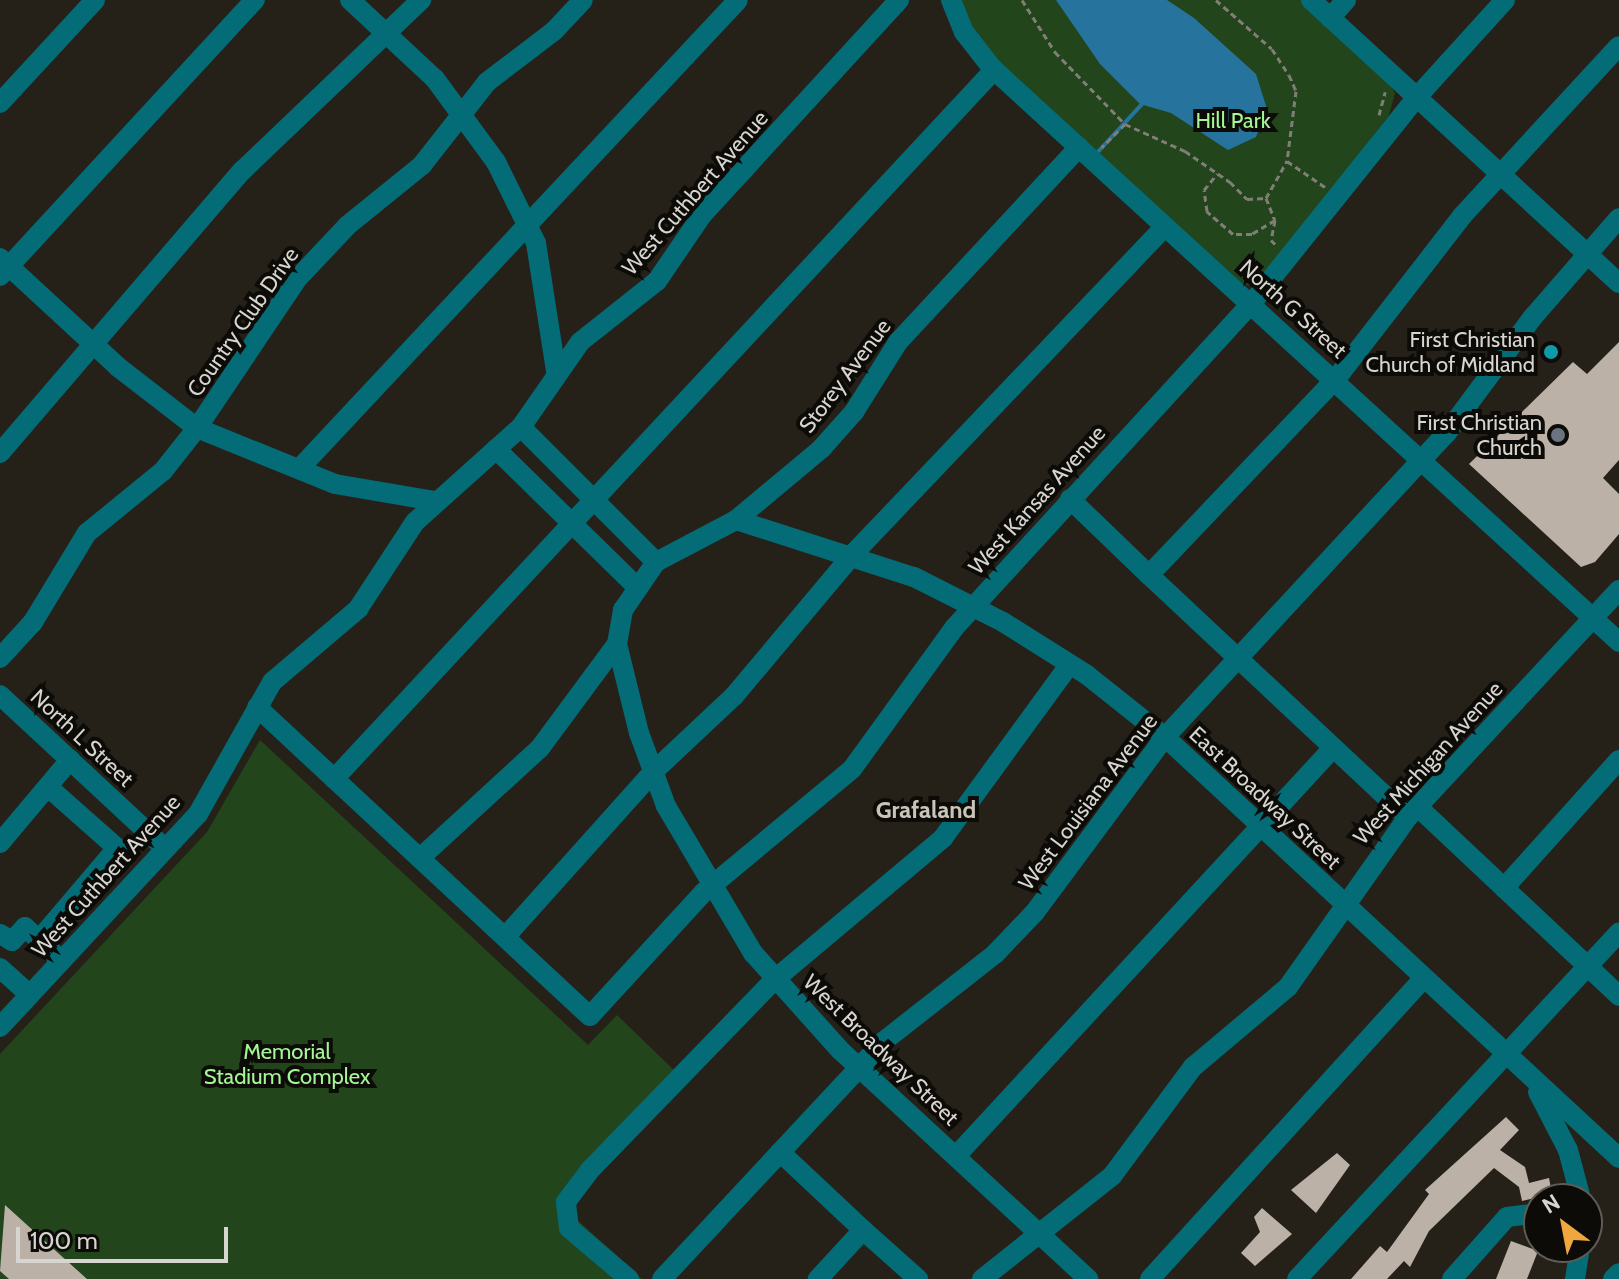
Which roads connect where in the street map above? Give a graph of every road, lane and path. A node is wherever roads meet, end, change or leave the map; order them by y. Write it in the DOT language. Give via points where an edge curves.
graph roads {
  1 [pos="95,0"];
  2 [pos="255,0"];
  3 [pos="350,0"];
  4 [pos="421,0"];
  5 [pos="583,0"];
  6 [pos="738,0"];
  7 [pos="899,0"];
  8 [pos="951,0"];
  9 [pos="1022,0"];
  10 [pos="1216,0"];
  11 [pos="1311,0"];
  12 [pos="1346,0"];
  13 [pos="1505,0"];
  14 [pos="1330,18"];
  15 [pos="386,34"];
  16 [pos="1619,46"];
  17 [pos="994,70"];
  18 [pos="1383,85"];
  19 [pos="1417,97"];
  20 [pos="0,103"];
  21 [pos="461,114"];
  22 [pos="1125,124"];
  23 [pos="1372,124"];
  24 [pos="1085,153"];
  25 [pos="1287,161"];
  26 [pos="1217,174"];
  27 [pos="1500,174"];
  28 [pos="1328,189"];
  29 [pos="1266,198"];
  30 [pos="1619,218"];
  31 [pos="1275,220"];
  32 [pos="527,226"];
  33 [pos="1165,226"];
  34 [pos="1284,242"];
  35 [pos="1280,248"];
  36 [pos="1587,253"];
  37 [pos="1273,256"];
  38 [pos="3,267"];
  39 [pos="1619,283"];
  40 [pos="1251,304"];
  41 [pos="96,346"];
  42 [pos="556,371"];
  43 [pos="1335,380"];
  44 [pos="521,427"];
  45 [pos="197,428"];
  46 [pos="496,449"];
  47 [pos="0,453"];
  48 [pos="1422,460"];
  49 [pos="299,469"];
  50 [pos="592,497"];
  51 [pos="1070,499"];
  52 [pos="434,501"];
  53 [pos="736,520"];
  54 [pos="569,521"];
  55 [pos="854,553"];
  56 [pos="656,562"];
  57 [pos="1149,575"];
  58 [pos="636,586"];
  59 [pos="1619,590"];
  60 [pos="973,606"];
  61 [pos="1593,618"];
  62 [pos="1619,642"];
  63 [pos="617,644"];
  64 [pos="0,658"];
  65 [pos="1238,658"];
  66 [pos="1070,664"];
  67 [pos="0,695"];
  68 [pos="257,707"];
  69 [pos="1165,737"];
  70 [pos="1333,748"];
  71 [pos="70,760"];
  72 [pos="1619,760"];
  73 [pos="653,772"];
  74 [pos="334,779"];
  75 [pos="97,786"];
  76 [pos="48,787"];
  77 [pos="75,810"];
  78 [pos="1413,812"];
  79 [pos="1262,827"];
  80 [pos="0,843"];
  81 [pos="166,849"];
  82 [pos="420,858"];
  83 [pos="104,866"];
  84 [pos="709,887"];
  85 [pos="129,888"];
  86 [pos="1504,888"];
  87 [pos="1346,905"];
  88 [pos="60,915"];
  89 [pos="1619,933"];
  90 [pos="0,934"];
  91 [pos="84,937"];
  92 [pos="505,937"];
  93 [pos="39,940"];
  94 [pos="62,961"];
  95 [pos="1588,967"];
  96 [pos="0,968"];
  97 [pos="1424,978"];
  98 [pos="774,980"];
  99 [pos="30,995"];
  100 [pos="1619,996"];
  101 [pos="3,1019"];
  102 [pos="1507,1054"];
  103 [pos="860,1067"];
  104 [pos="1528,1076"];
  105 [pos="780,1152"];
  106 [pos="956,1156"];
  107 [pos="1619,1158"];
  108 [pos="1576,1183"];
  109 [pos="1523,1215"];
  110 [pos="863,1230"];
  111 [pos="1040,1234"];
  112 [pos="1619,1273"];
  113 [pos="629,1279"];
  114 [pos="662,1279"];
  115 [pos="818,1279"];
  116 [pos="918,1279"];
  117 [pos="982,1279"];
  118 [pos="1088,1279"];
  119 [pos="1150,1279"];
  120 [pos="1297,1279"];
  121 [pos="1452,1279"];
  122 [pos="1613,1279"];
  1 -- 20 [label="street"];
  2 -- 38 [label="street"];
  3 -- 15 [label="street"];
  4 -- 15 [label="street"];
  5 -- 21 [label="street, Country Club Drive" via="554,31 487,82"];
  6 -- 32 [label="street"];
  7 -- 42 [label="street, West Cuthbert Avenue" via="702,215 657,281 580,342"];
  8 -- 17 [label="street, North G Street" via="964,32"];
  9 -- 22 [label="path" via="1055,52"];
  10 -- 25 [label="path" via="1272,49 1289,75 1296,91 1294,143"];
  11 -- 14 [label="street"];
  12 -- 14 [label="street"];
  13 -- 19 [label="street, West Kansas Avenue"];
  14 -- 19 [label="street"];
  15 -- 21 [label="street" via="435,79"];
  15 -- 41 [label="street" via="242,171"];
  16 -- 27 [label="street"];
  17 -- 24 [label="street, North G Street"];
  17 -- 50 [label="street"];
  18 -- 23 [label="path" via="1385,103"];
  19 -- 27 [label="street"];
  19 -- 28 [label="street, West Kansas Avenue"];
  21 -- 32 [label="street" via="496,162"];
  21 -- 45 [label="street, Country Club Drive" via="422,165 348,225 297,279"];
  22 -- 24 [label="path"];
  22 -- 26 [label="path"];
  24 -- 33 [label="street, North G Street"];
  24 -- 53 [label="street, Storey Avenue" via="898,342 842,427"];
  25 -- 28 [label="path"];
  25 -- 29 [label="path"];
  26 -- 29 [label="path" via="1247,199"];
  26 -- 31 [label="path" via="1204,190 1207,211 1233,234 1252,234"];
  27 -- 36 [label="street"];
  27 -- 43 [label="street"];
  28 -- 40 [label="street, West Kansas Avenue"];
  29 -- 31 [label="path"];
  30 -- 36 [label="street, West Louisiana Avenue"];
  31 -- 35 [label="path" via="1271,240"];
  32 -- 42 [label="street" via="548,296"];
  32 -- 49 [label="street"];
  33 -- 40 [label="street, North G Street"];
  33 -- 55 [label="street"];
  34 -- 35 [label="path"];
  35 -- 37 [label="path"];
  36 -- 39 [label="street"];
  36 -- 48 [label="street, West Louisiana Avenue"];
  38 -- 41 [label="street"];
  40 -- 43 [label="street, North G Street"];
  40 -- 51 [label="street, West Kansas Avenue"];
  41 -- 45 [label="street"];
  41 -- 47 [label="street"];
  42 -- 44 [label="street, West Cuthbert Avenue"];
  43 -- 48 [label="street, North G Street"];
  43 -- 57 [label="street"];
  44 -- 46 [label="street, West Cuthbert Avenue"];
  44 -- 50 [label="street"];
  45 -- 49 [label="street"];
  45 -- 64 [label="street, Country Club Drive" via="163,471 87,533 33,622"];
  46 -- 52 [label="street, West Cuthbert Avenue"];
  46 -- 54 [label="street"];
  48 -- 61 [label="street, North G Street"];
  48 -- 65 [label="street, West Louisiana Avenue"];
  49 -- 52 [label="street" via="371,494"];
  50 -- 54 [label="street"];
  50 -- 56 [label="street"];
  51 -- 57 [label="street"];
  51 -- 60 [label="street, West Kansas Avenue"];
  52 -- 68 [label="street, West Cuthbert Avenue" via="358,609 272,682"];
  53 -- 55 [label="street, East Broadway Street"];
  53 -- 56 [label="street, Storey Avenue"];
  54 -- 58 [label="street"];
  54 -- 74 [label="street"];
  55 -- 60 [label="street, East Broadway Street"];
  55 -- 73 [label="street" via="734,696"];
  56 -- 58 [label="street, Storey Avenue"];
  57 -- 65 [label="street"];
  58 -- 63 [label="street, Storey Avenue" via="623,610"];
  59 -- 61 [label="street, West Michigan Avenue"];
  60 -- 66 [label="street, East Broadway Street"];
  60 -- 84 [label="street, West Kansas Avenue" via="852,769"];
  61 -- 62 [label="street, North G Street"];
  61 -- 78 [label="street, West Michigan Avenue"];
  63 -- 73 [label="street, West Broadway Street"];
  63 -- 82 [label="street, Storey Avenue" via="540,748"];
  65 -- 69 [label="street, West Louisiana Avenue"];
  65 -- 70 [label="street"];
  66 -- 69 [label="street, East Broadway Street"];
  66 -- 98 [label="street" via="943,838"];
  67 -- 71 [label="street, North L Street"];
  68 -- 74 [label="street"];
  68 -- 81 [label="street, West Cuthbert Avenue" via="198,814"];
  69 -- 79 [label="street, East Broadway Street"];
  69 -- 103 [label="street, West Louisiana Avenue" via="1035,912 995,954"];
  70 -- 78 [label="street"];
  70 -- 79 [label="street"];
  71 -- 75 [label="street, North L Street"];
  71 -- 76 [label="street"];
  72 -- 86 [label="street"];
  73 -- 84 [label="street, West Broadway Street"];
  73 -- 92 [label="street"];
  74 -- 82 [label="street"];
  75 -- 77 [label="street"];
  75 -- 81 [label="street, North L Street"];
  76 -- 77 [label="street"];
  76 -- 80 [label="street"];
  77 -- 83 [label="street" via="115,845"];
  78 -- 86 [label="street"];
  78 -- 87 [label="street, West Michigan Avenue"];
  79 -- 87 [label="street, East Broadway Street"];
  79 -- 106 [label="street"];
  81 -- 85 [label="street, West Cuthbert Avenue"];
  82 -- 92 [label="street"];
  83 -- 85 [label="street"];
  83 -- 88 [label="street"];
  84 -- 92 [label="street, West Kansas Avenue" via="590,1016"];
  84 -- 98 [label="street, West Broadway Street"];
  85 -- 91 [label="street, West Cuthbert Avenue"];
  86 -- 95 [label="street"];
  87 -- 97 [label="street, East Broadway Street"];
  87 -- 111 [label="street, West Michigan Avenue" via="1288,987 1193,1067 1112,1176"];
  88 -- 91 [label="street"];
  88 -- 93 [label="street"];
  89 -- 95 [label="street"];
  90 -- 93 [label="street" via="12,941 25,927"];
  91 -- 94 [label="street, West Cuthbert Avenue"];
  93 -- 94 [label="street"];
  94 -- 99 [label="street, West Cuthbert Avenue"];
  95 -- 100 [label="street"];
  95 -- 102 [label="street"];
  96 -- 99 [label="street"];
  97 -- 102 [label="street, East Broadway Street"];
  97 -- 119 [label="street"];
  98 -- 103 [label="street, West Broadway Street"];
  98 -- 113 [label="street" via="589,1171 566,1202 569,1228"];
  99 -- 101 [label="street, West Cuthbert Avenue"];
  102 -- 104 [label="street, East Broadway Street"];
  102 -- 120 [label="street"];
  103 -- 105 [label="street, West Louisiana Avenue"];
  103 -- 106 [label="street, West Broadway Street"];
  104 -- 107 [label="street, East Broadway Street"];
  104 -- 108 [label="street" via="1563,1139"];
  105 -- 110 [label="street"];
  105 -- 114 [label="street, West Louisiana Avenue"];
  106 -- 111 [label="street, West Broadway Street"];
  109 -- 121 [label="street" via="1507,1217"];
  110 -- 115 [label="street"];
  110 -- 116 [label="street"];
  111 -- 117 [label="street, West Michigan Avenue"];
  111 -- 118 [label="street, West Broadway Street"];
  112 -- 122 [label="street"];
}
